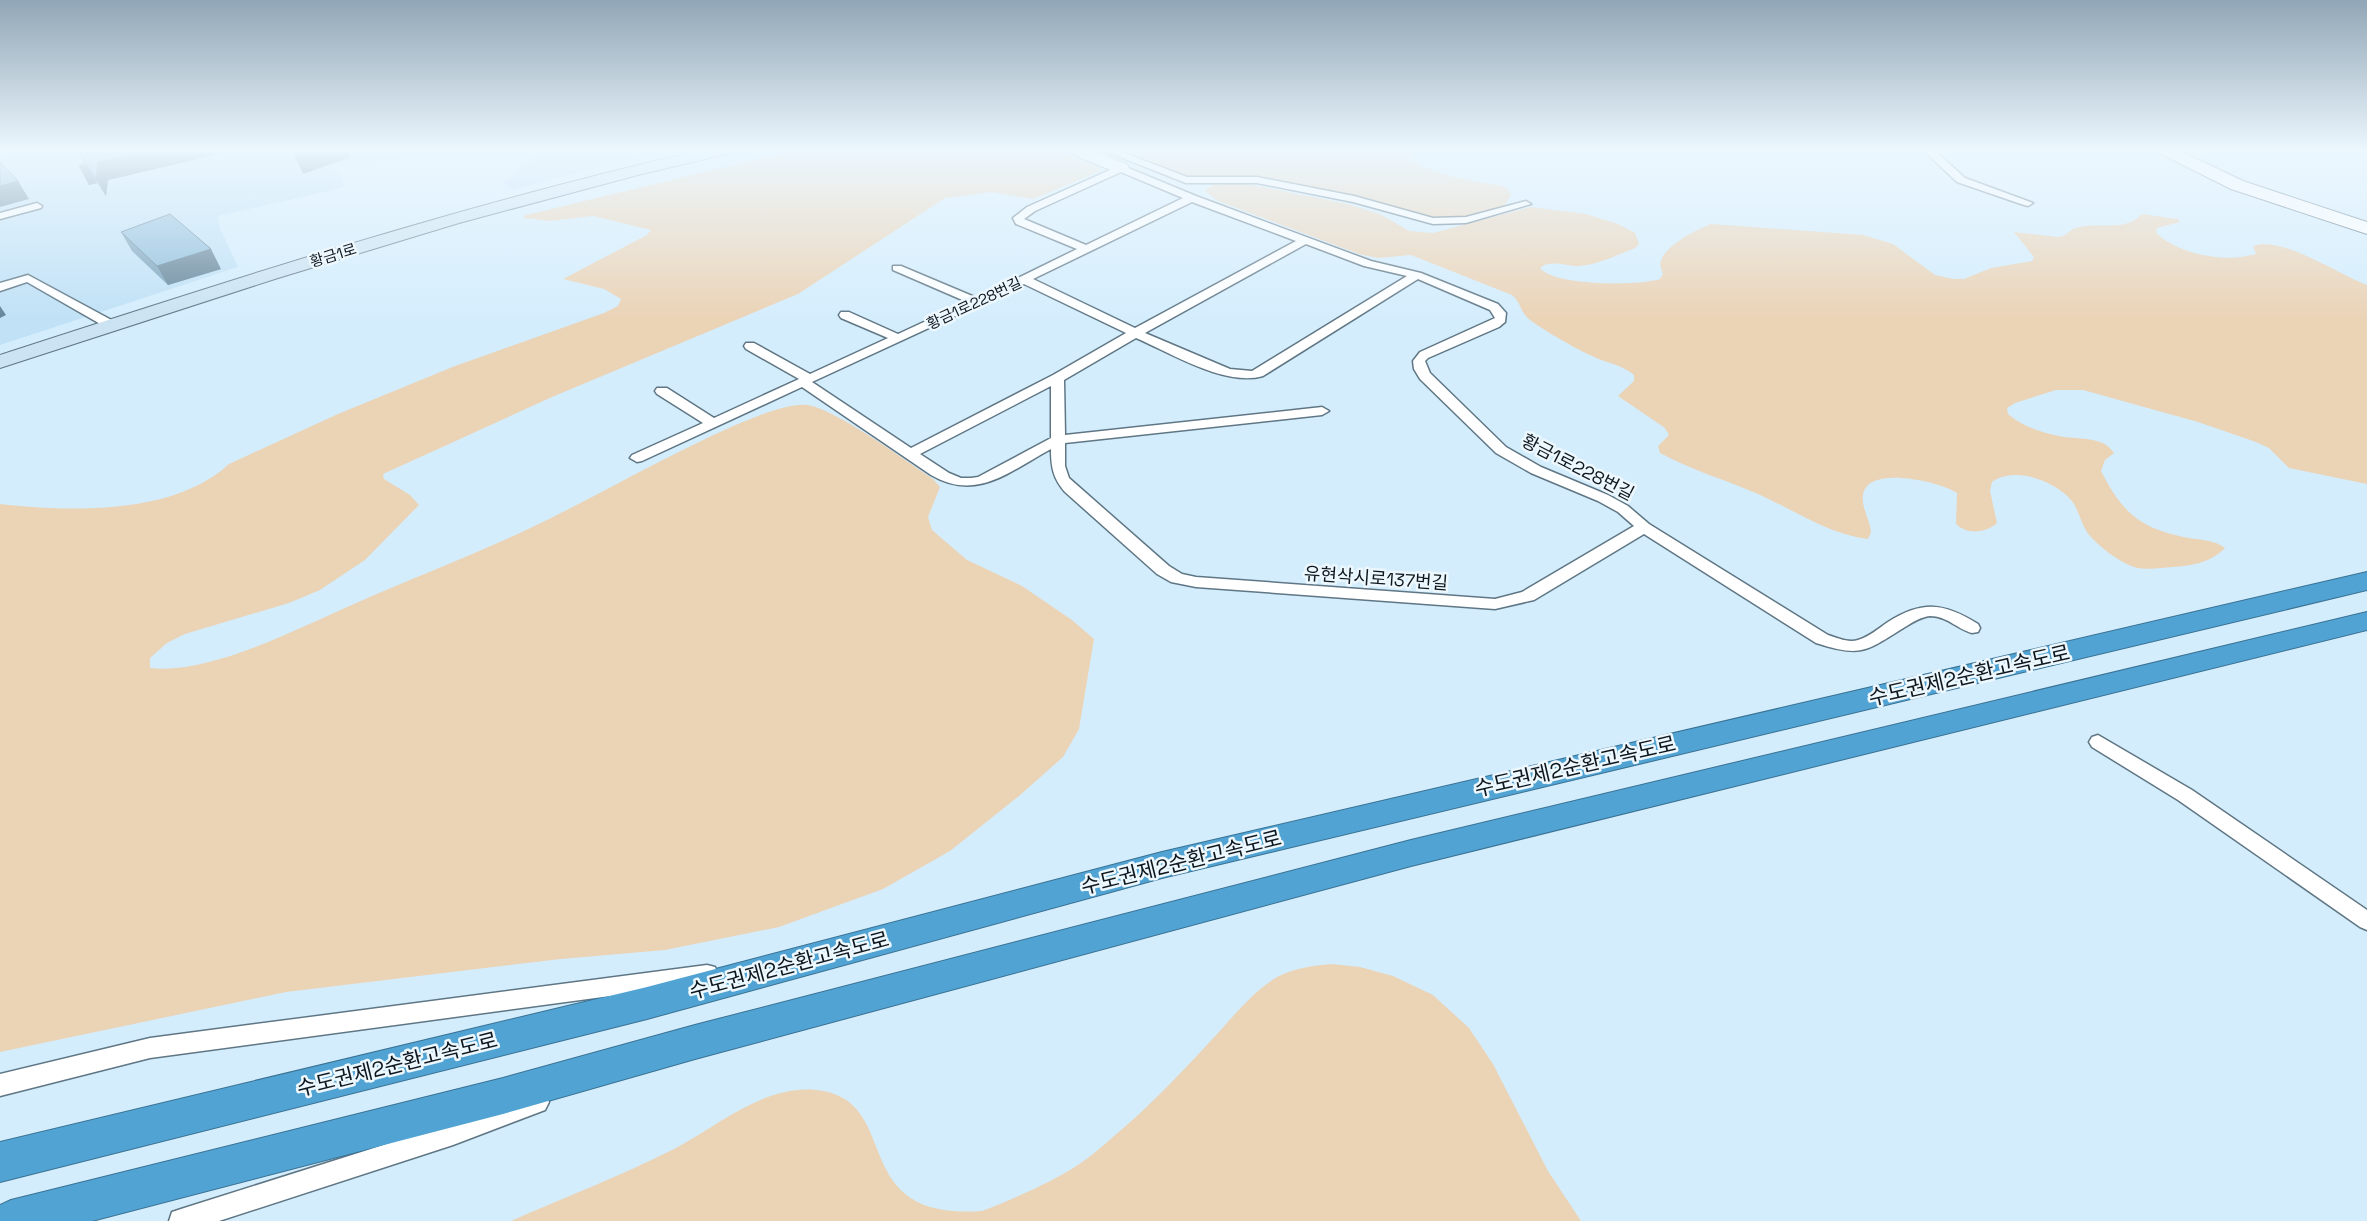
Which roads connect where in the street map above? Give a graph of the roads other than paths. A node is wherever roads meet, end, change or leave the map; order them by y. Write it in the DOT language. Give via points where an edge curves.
graph roads {
  1 [pos="37,206"];
  2 [pos="505,206"];
  3 [pos="1038,206"];
  4 [pos="1176,206"];
  5 [pos="1213,206"];
  6 [pos="1382,206"];
  7 [pos="1519,206"];
  8 [pos="2302,206"];
  9 [pos="0,216"];
  10 [pos="2367,228"];
  11 [pos="1304,241"];
  12 [pos="1087,249"];
  13 [pos="898,268"];
  14 [pos="1417,275"];
  15 [pos="1024,279"];
  16 [pos="0,287"];
  17 [pos="977,302"];
  18 [pos="845,315"];
  19 [pos="113,326"];
  20 [pos="1135,333"];
  21 [pos="898,338"];
  22 [pos="750,346"];
  23 [pos="0,362"];
  24 [pos="1058,378"];
  25 [pos="806,380"];
  26 [pos="662,391"];
  27 [pos="1322,411"];
  28 [pos="714,424"];
  29 [pos="1057,440"];
  30 [pos="910,454"];
  31 [pos="637,458"];
  32 [pos="1644,526"];
  33 [pos="2367,581"];
  34 [pos="2367,621"];
  35 [pos="1972,628"];
  36 [pos="2098,742"];
  37 [pos="2367,921"];
  38 [pos="804,961"];
  39 [pos="695,1042"];
  40 [pos="0,1085"];
  41 [pos="0,1162"];
  42 [pos="11,1221"];
  43 [pos="181,1221"];
  1 -- 9 [label="lane"];
  2 -- 19 [label="street, 황금1로" via="430,226"];
  3 -- 12 [label="lane" via="1018,218 1020,222"];
  4 -- 12 [label="lane, 황금1로228번길"];
  5 -- 11 [label="lane"];
  6 -- 7 [label="lane" via="1434,221 1466,220"];
  8 -- 10 [label="street"];
  11 -- 14 [label="lane" via="1368,264"];
  11 -- 20 [label="lane"];
  12 -- 15 [label="lane, 황금1로228번길"];
  13 -- 17 [label="lane"];
  14 -- 20 [label="lane" via="1258,373 1248,376 1225,372"];
  14 -- 32 [label="lane, 황금1로228번길" via="1487,304 1500,313 1501,319 1424,355 1419,361 1425,376 1501,450 1536,470 1604,498"];
  15 -- 17 [label="lane, 황금1로228번길"];
  15 -- 20 [label="lane"];
  16 -- 19 [label="lane" via="28,278"];
  17 -- 21 [label="lane, 황금1로228번길"];
  18 -- 21 [label="lane"];
  19 -- 23 [label="street, 황금1로"];
  20 -- 24 [label="lane"];
  21 -- 25 [label="lane, 황금1로228번길"];
  22 -- 25 [label="lane"];
  24 -- 29 [label="lane, 유현삭시로137번길"];
  24 -- 30 [label="lane"];
  25 -- 28 [label="lane, 황금1로228번길"];
  25 -- 30 [label="lane"];
  26 -- 28 [label="lane"];
  27 -- 29 [label="lane"];
  28 -- 31 [label="lane, 황금1로228번길"];
  29 -- 30 [label="lane" via="982,481 970,484 952,481"];
  29 -- 32 [label="lane, 유현삭시로137번길" via="1058,466 1070,489 1163,570 1176,578 1196,582 1495,604 1528,596"];
  32 -- 35 [label="lane" via="1822,638 1840,645 1856,646 1873,640 1913,614 1926,611 1941,610"];
  33 -- 38 [label="highway, 수도권제2순환고속도로" via="1182,861"];
  34 -- 39 [label="highway" via="1411,853"];
  36 -- 37 [label="lane" via="2185,796"];
  38 -- 40 [label="lane" via="150,1048"];
  38 -- 41 [label="highway, 수도권제2순환고속도로" via="647,1003"];
  39 -- 42 [label="highway" via="503,1096"];
  39 -- 43 [label="lane" via="453,1134"];
}
